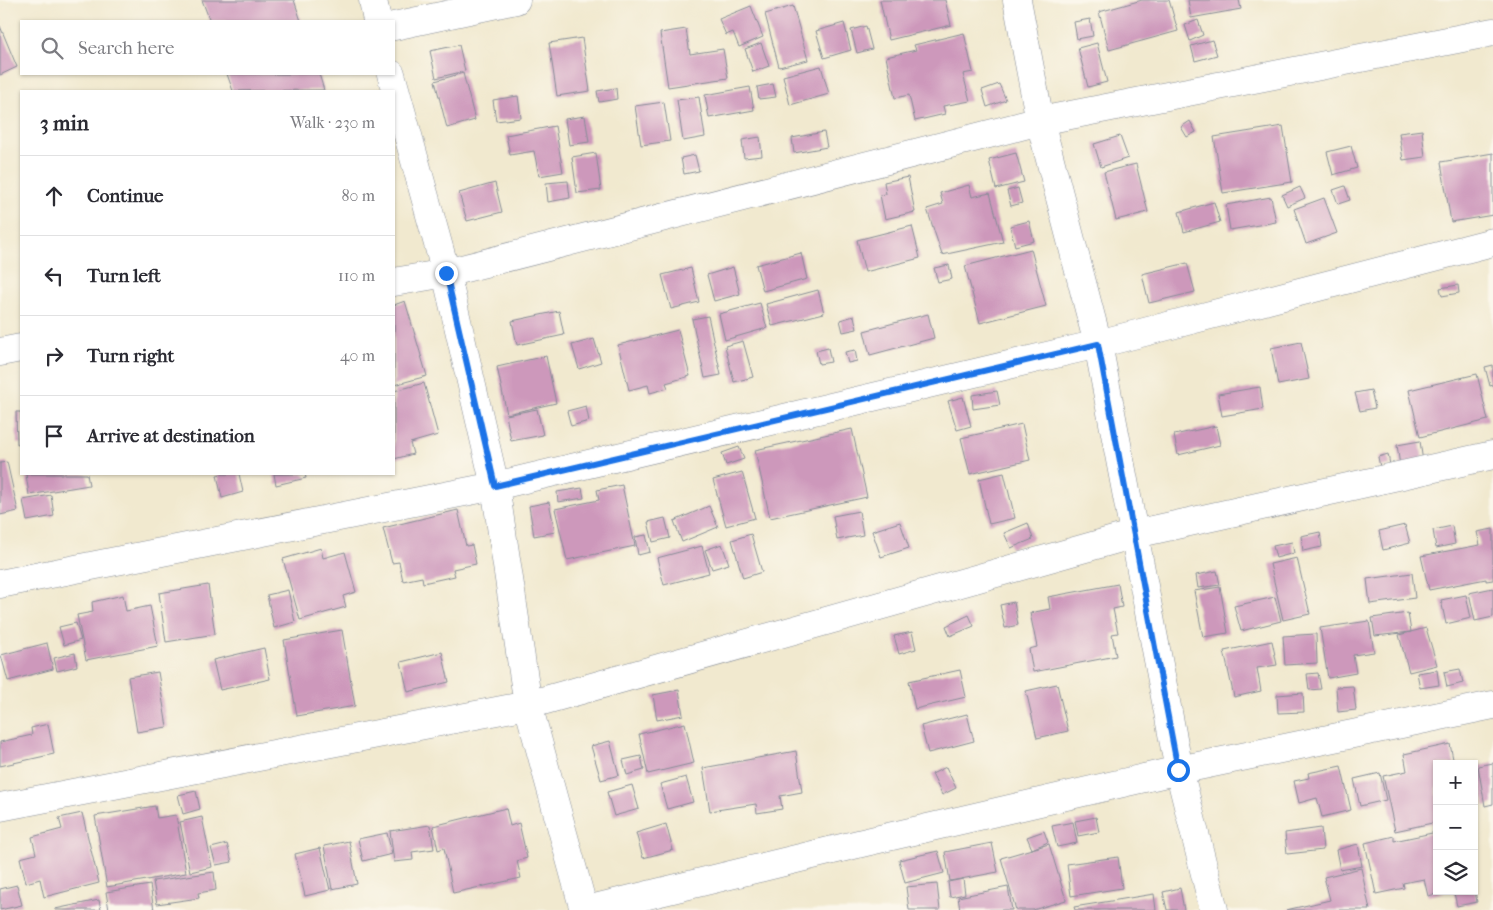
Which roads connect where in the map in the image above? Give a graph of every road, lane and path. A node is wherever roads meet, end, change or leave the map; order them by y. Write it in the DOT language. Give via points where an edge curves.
graph roads {
  1 [pos="373,0"];
  2 [pos="516,0"];
  3 [pos="1018,0"];
  4 [pos="377,20"];
  5 [pos="395,26"];
  6 [pos="1493,32"];
  7 [pos="391,75"];
  8 [pos="1040,121"];
  9 [pos="1493,242"];
  10 [pos="446,273"];
  11 [pos="395,282"];
  12 [pos="1098,344"];
  13 [pos="20,348"];
  14 [pos="0,352"];
  15 [pos="1493,455"];
  16 [pos="495,486"];
  17 [pos="1135,534"];
  18 [pos="0,584"];
  19 [pos="528,705"];
  20 [pos="1493,705"];
  21 [pos="1178,770"];
  22 [pos="0,806"];
  23 [pos="585,910"];
  24 [pos="1214,910"];
  1 -- 4 [label="street"];
  2 -- 5 [label="street"];
  3 -- 8 [label="street"];
  6 -- 8 [label="street"];
  7 -- 10 [label="street"];
  8 -- 10 [label="street"];
  8 -- 12 [label="street"];
  9 -- 12 [label="street"];
  10 -- 11 [label="street"];
  10 -- 16 [label="street"];
  12 -- 16 [label="street"];
  12 -- 17 [label="street"];
  13 -- 14 [label="street"];
  15 -- 17 [label="street"];
  16 -- 18 [label="street"];
  16 -- 19 [label="street"];
  17 -- 19 [label="street"];
  17 -- 21 [label="street"];
  19 -- 22 [label="street"];
  19 -- 23 [label="street"];
  20 -- 21 [label="street"];
  21 -- 23 [label="street" via="862,842"];
  21 -- 24 [label="street"];
}
